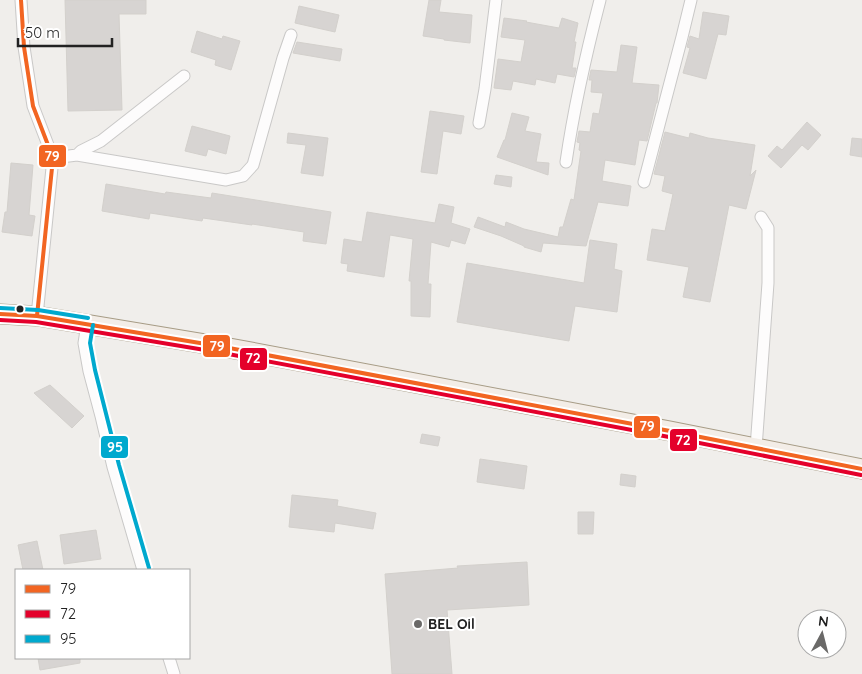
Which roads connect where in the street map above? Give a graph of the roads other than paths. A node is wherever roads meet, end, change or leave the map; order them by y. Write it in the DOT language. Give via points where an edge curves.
graph roads {
  1 [pos="21,0"];
  2 [pos="496,0"];
  3 [pos="600,0"];
  4 [pos="690,0"];
  5 [pos="291,36"];
  6 [pos="184,76"];
  7 [pos="479,123"];
  8 [pos="77,155"];
  9 [pos="53,158"];
  10 [pos="566,162"];
  11 [pos="644,182"];
  12 [pos="760,217"];
  13 [pos="0,314"];
  14 [pos="37,316"];
  15 [pos="86,324"];
  16 [pos="756,448"];
  17 [pos="862,470"];
  18 [pos="144,569"];
  19 [pos="169,659"];
  20 [pos="174,674"];
  1 -- 9 [label="street" via="33,106"];
  2 -- 7 [label="street"];
  3 -- 10 [label="street" via="583,68"];
  4 -- 11 [label="street"];
  5 -- 8 [label="street" via="253,165 243,176 226,180"];
  6 -- 8 [label="street" via="101,141"];
  8 -- 9 [label="street"];
  9 -- 14 [label="street"];
  12 -- 16 [label="street" via="768,228 768,283"];
  13 -- 14 [label="main road"];
  14 -- 15 [label="main road"];
  15 -- 16 [label="main road"];
  15 -- 18 [label="street" via="84,344 90,371 113,466"];
  16 -- 17 [label="main road"];
  19 -- 20 [label="street"];
}
